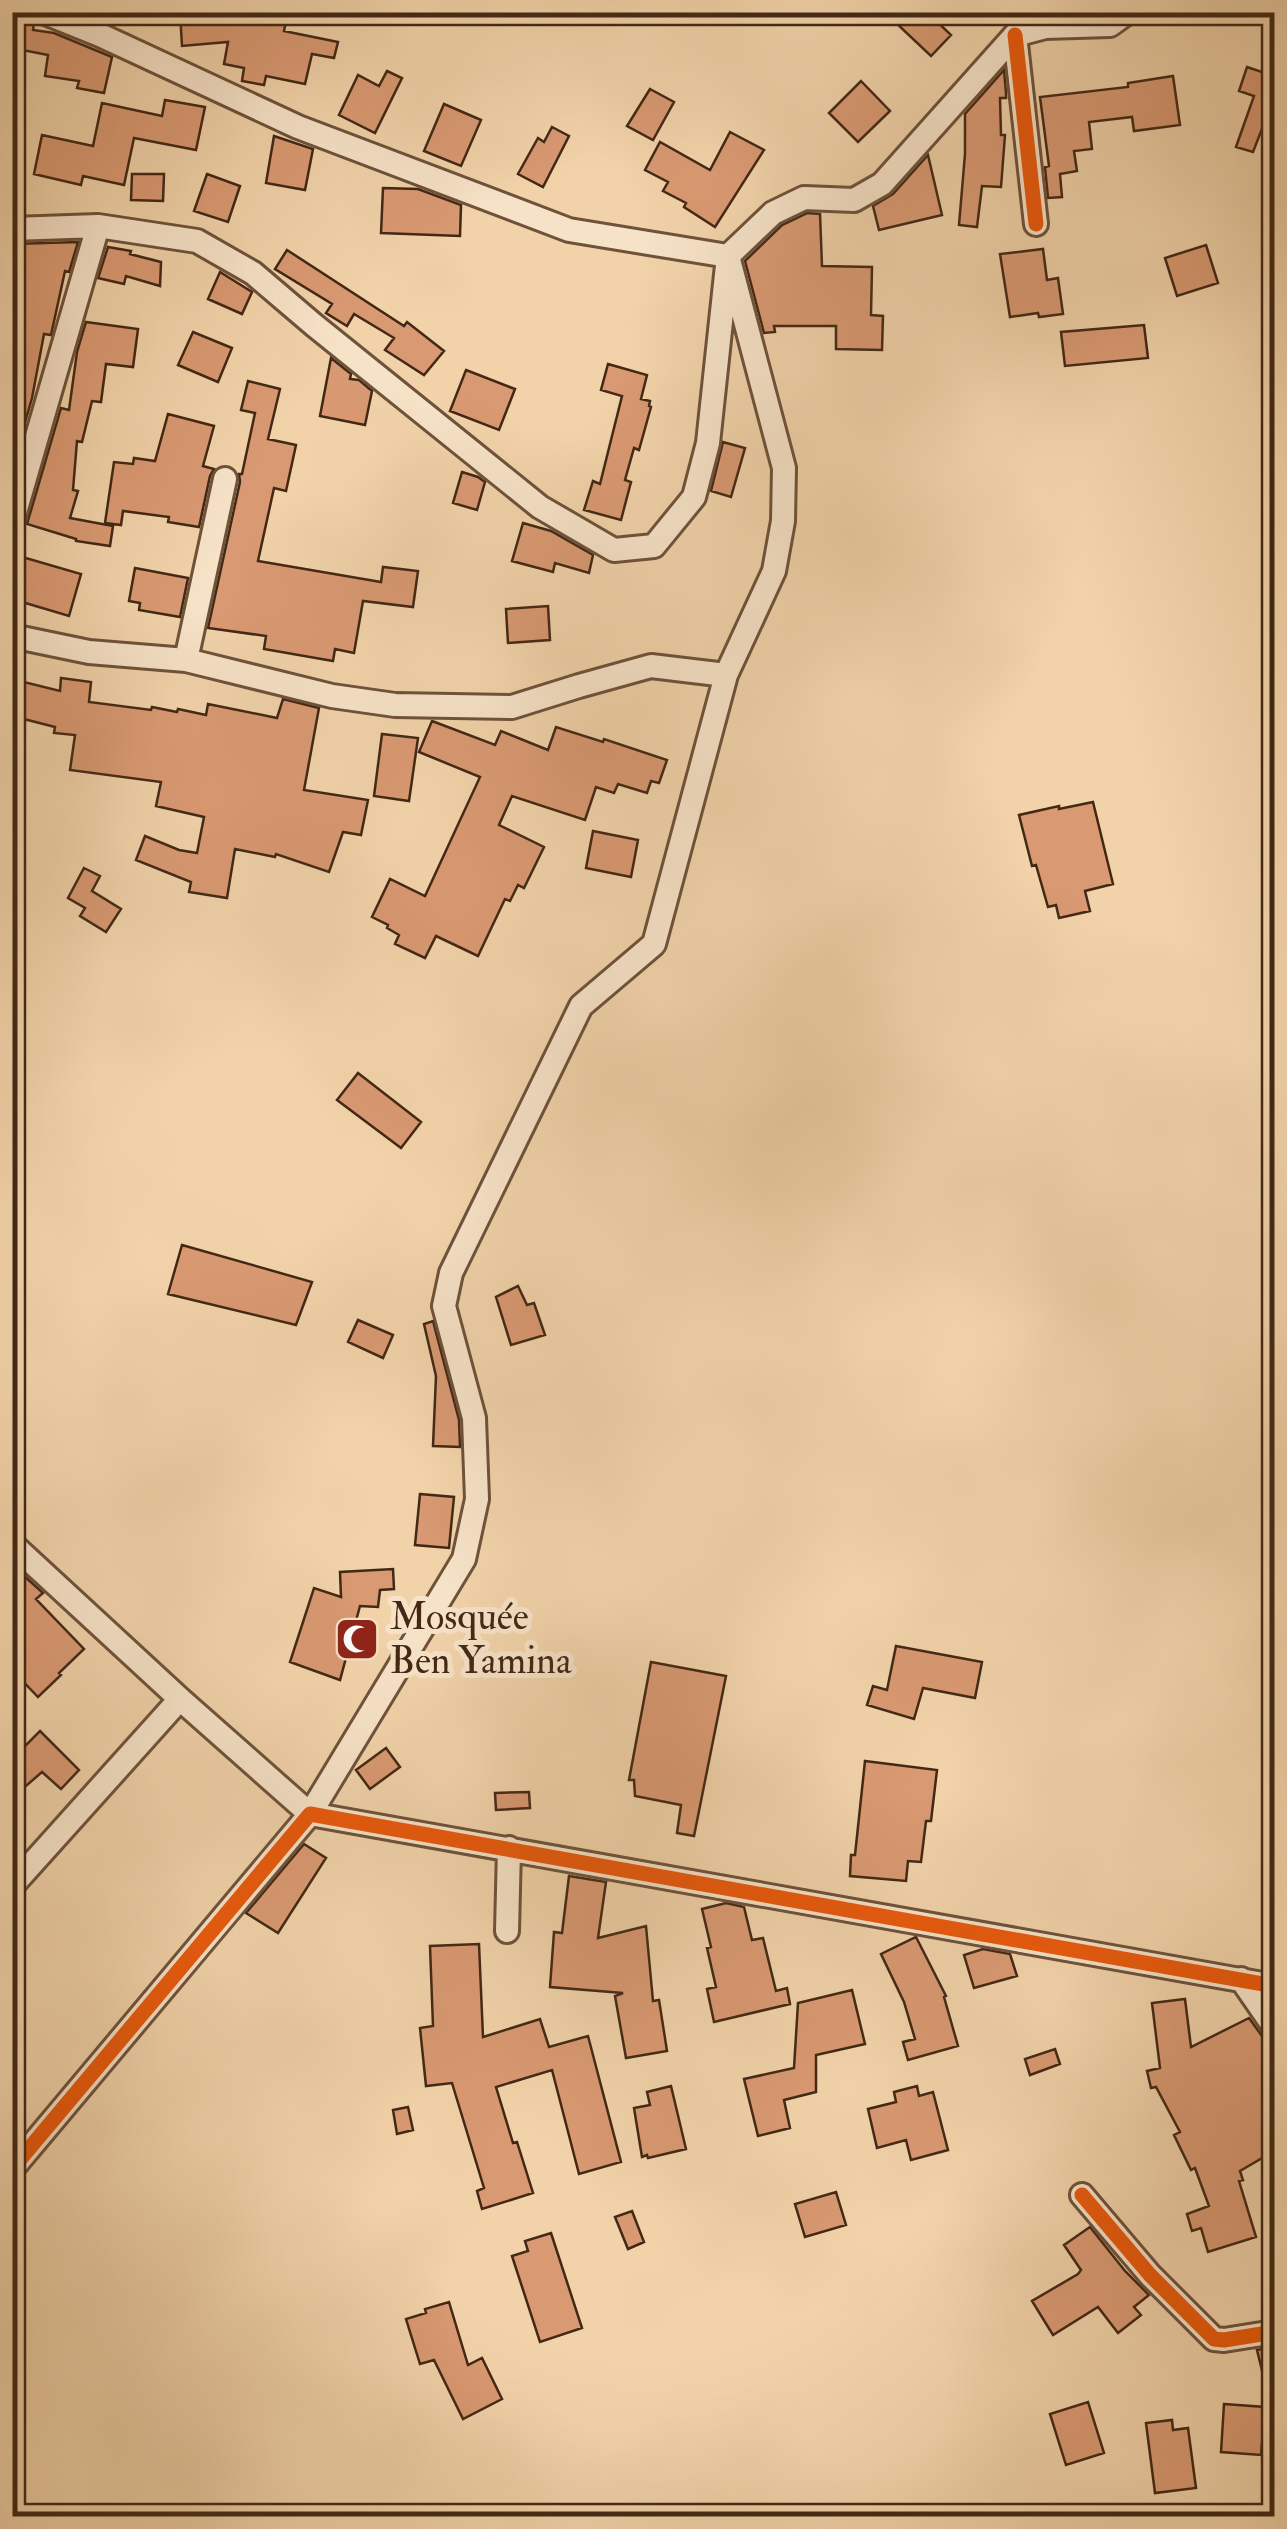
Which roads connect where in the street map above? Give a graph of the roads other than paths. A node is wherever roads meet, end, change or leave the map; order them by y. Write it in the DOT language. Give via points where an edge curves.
graph roads {
  1 [pos="43,12"];
  2 [pos="1128,12"];
  3 [pos="1015,35"];
  4 [pos="1036,224"];
  5 [pos="98,226"];
  6 [pos="12,229"];
  7 [pos="728,256"];
  8 [pos="225,479"];
  9 [pos="12,523"];
  10 [pos="12,636"];
  11 [pos="186,660"];
  12 [pos="726,674"];
  13 [pos="12,1544"];
  14 [pos="180,1699"];
  15 [pos="310,1814"];
  16 [pos="508,1848"];
  17 [pos="12,1886"];
  18 [pos="508,1930"];
  19 [pos="1241,1979"];
  20 [pos="1274,1986"];
  21 [pos="1274,2027"];
  22 [pos="12,2169"];
  23 [pos="1082,2195"];
  24 [pos="1274,2332"];
  1 -- 7 [label="street" via="298,126 569,230"];
  2 -- 3 [label="street" via="1110,25"];
  3 -- 4 [label="street"];
  3 -- 7 [label="street" via="882,184 854,200 804,198 773,213"];
  5 -- 6 [label="street"];
  5 -- 7 [label="street" via="197,241 253,273 540,507 614,550 654,546 694,497 708,443"];
  5 -- 9 [label="street"];
  7 -- 12 [label="street" via="784,468 774,571"];
  8 -- 11 [label="street"];
  10 -- 11 [label="street" via="89,652"];
  11 -- 12 [label="street" via="396,705 512,708 651,666"];
  12 -- 15 [label="street" via="654,944 581,1006 451,1273 444,1306 474,1418 477,1498 464,1558"];
  13 -- 14 [label="street"];
  14 -- 15 [label="street"];
  14 -- 17 [label="street"];
  15 -- 16 [label="street"];
  15 -- 22 [label="street"];
  16 -- 18 [label="street"];
  16 -- 19 [label="street"];
  19 -- 20 [label="street"];
  19 -- 21 [label="street"];
  23 -- 24 [label="street" via="1214,2339"];
}
